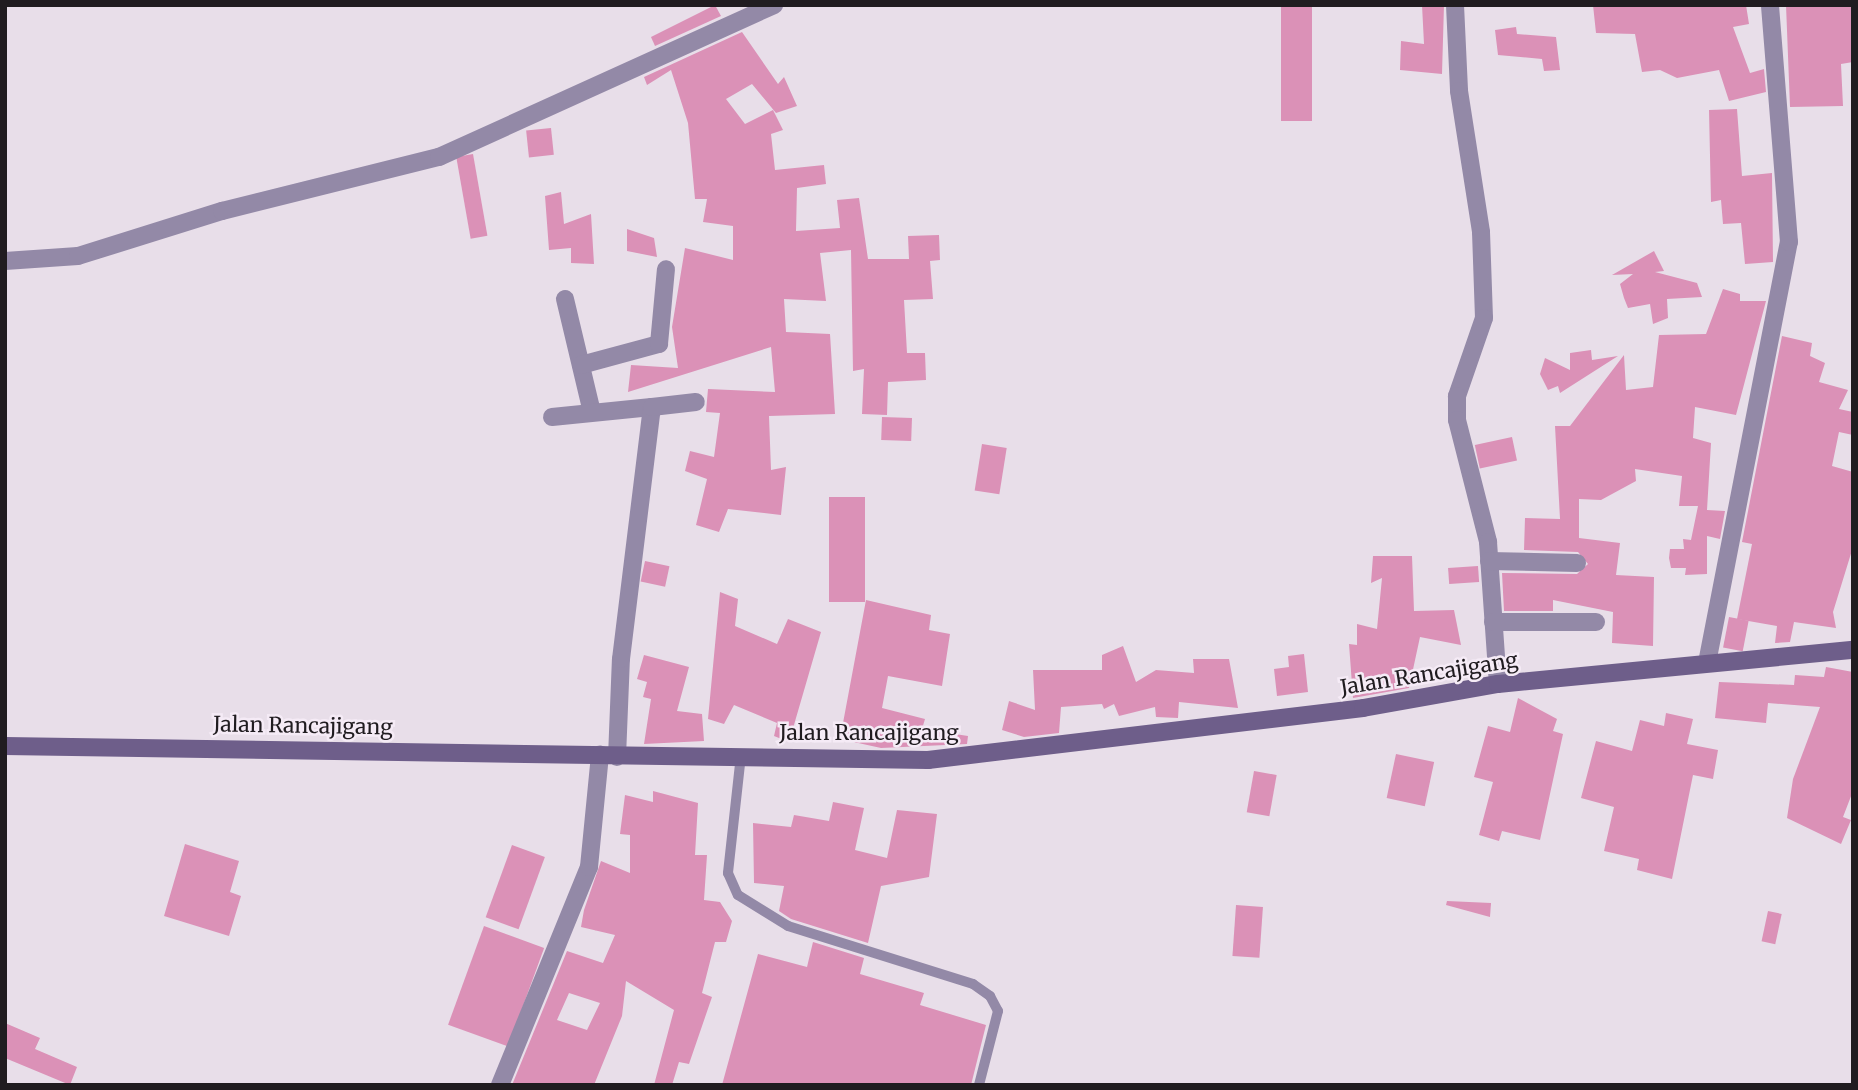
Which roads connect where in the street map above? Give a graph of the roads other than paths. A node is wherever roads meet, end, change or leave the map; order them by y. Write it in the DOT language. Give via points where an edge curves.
graph roads {
  1 [pos="774,5"];
  2 [pos="1455,5"];
  3 [pos="1770,5"];
  4 [pos="5,261"];
  5 [pos="666,269"];
  6 [pos="565,299"];
  7 [pos="581,365"];
  8 [pos="696,401"];
  9 [pos="652,407"];
  10 [pos="592,412"];
  11 [pos="552,417"];
  12 [pos="1489,561"];
  13 [pos="1577,563"];
  14 [pos="1493,622"];
  15 [pos="1596,622"];
  16 [pos="1853,650"];
  17 [pos="1707,663"];
  18 [pos="1498,684"];
  19 [pos="5,746"];
  20 [pos="741,755"];
  21 [pos="608,756"];
  22 [pos="500,1085"];
  23 [pos="979,1085"];
  1 -- 4 [label="street" via="439,157 222,211 78,256"];
  2 -- 12 [label="street" via="1459,90 1481,232 1484,318 1457,396 1457,420"];
  3 -- 17 [label="street" via="1789,242"];
  5 -- 7 [label="street" via="659,344 630,357"];
  6 -- 7 [label="street"];
  7 -- 10 [label="street"];
  8 -- 9 [label="street"];
  9 -- 10 [label="street"];
  9 -- 21 [label="street"];
  10 -- 11 [label="street"];
  12 -- 13 [label="street"];
  12 -- 14 [label="street"];
  14 -- 15 [label="street"];
  14 -- 18 [label="street"];
  16 -- 17 [label="main road, Jalan Rancajigang"];
  17 -- 18 [label="main road, Jalan Rancajigang"];
  18 -- 20 [label="main road, Jalan Rancajigang" via="1363,708 961,757"];
  19 -- 21 [label="main road, Jalan Rancajigang"];
  20 -- 21 [label="main road, Jalan Rancajigang"];
  20 -- 23 [label="lane" via="728,873 738,895 788,926 973,984 989,996 998,1011"];
  21 -- 22 [label="street" via="589,867"];
}
